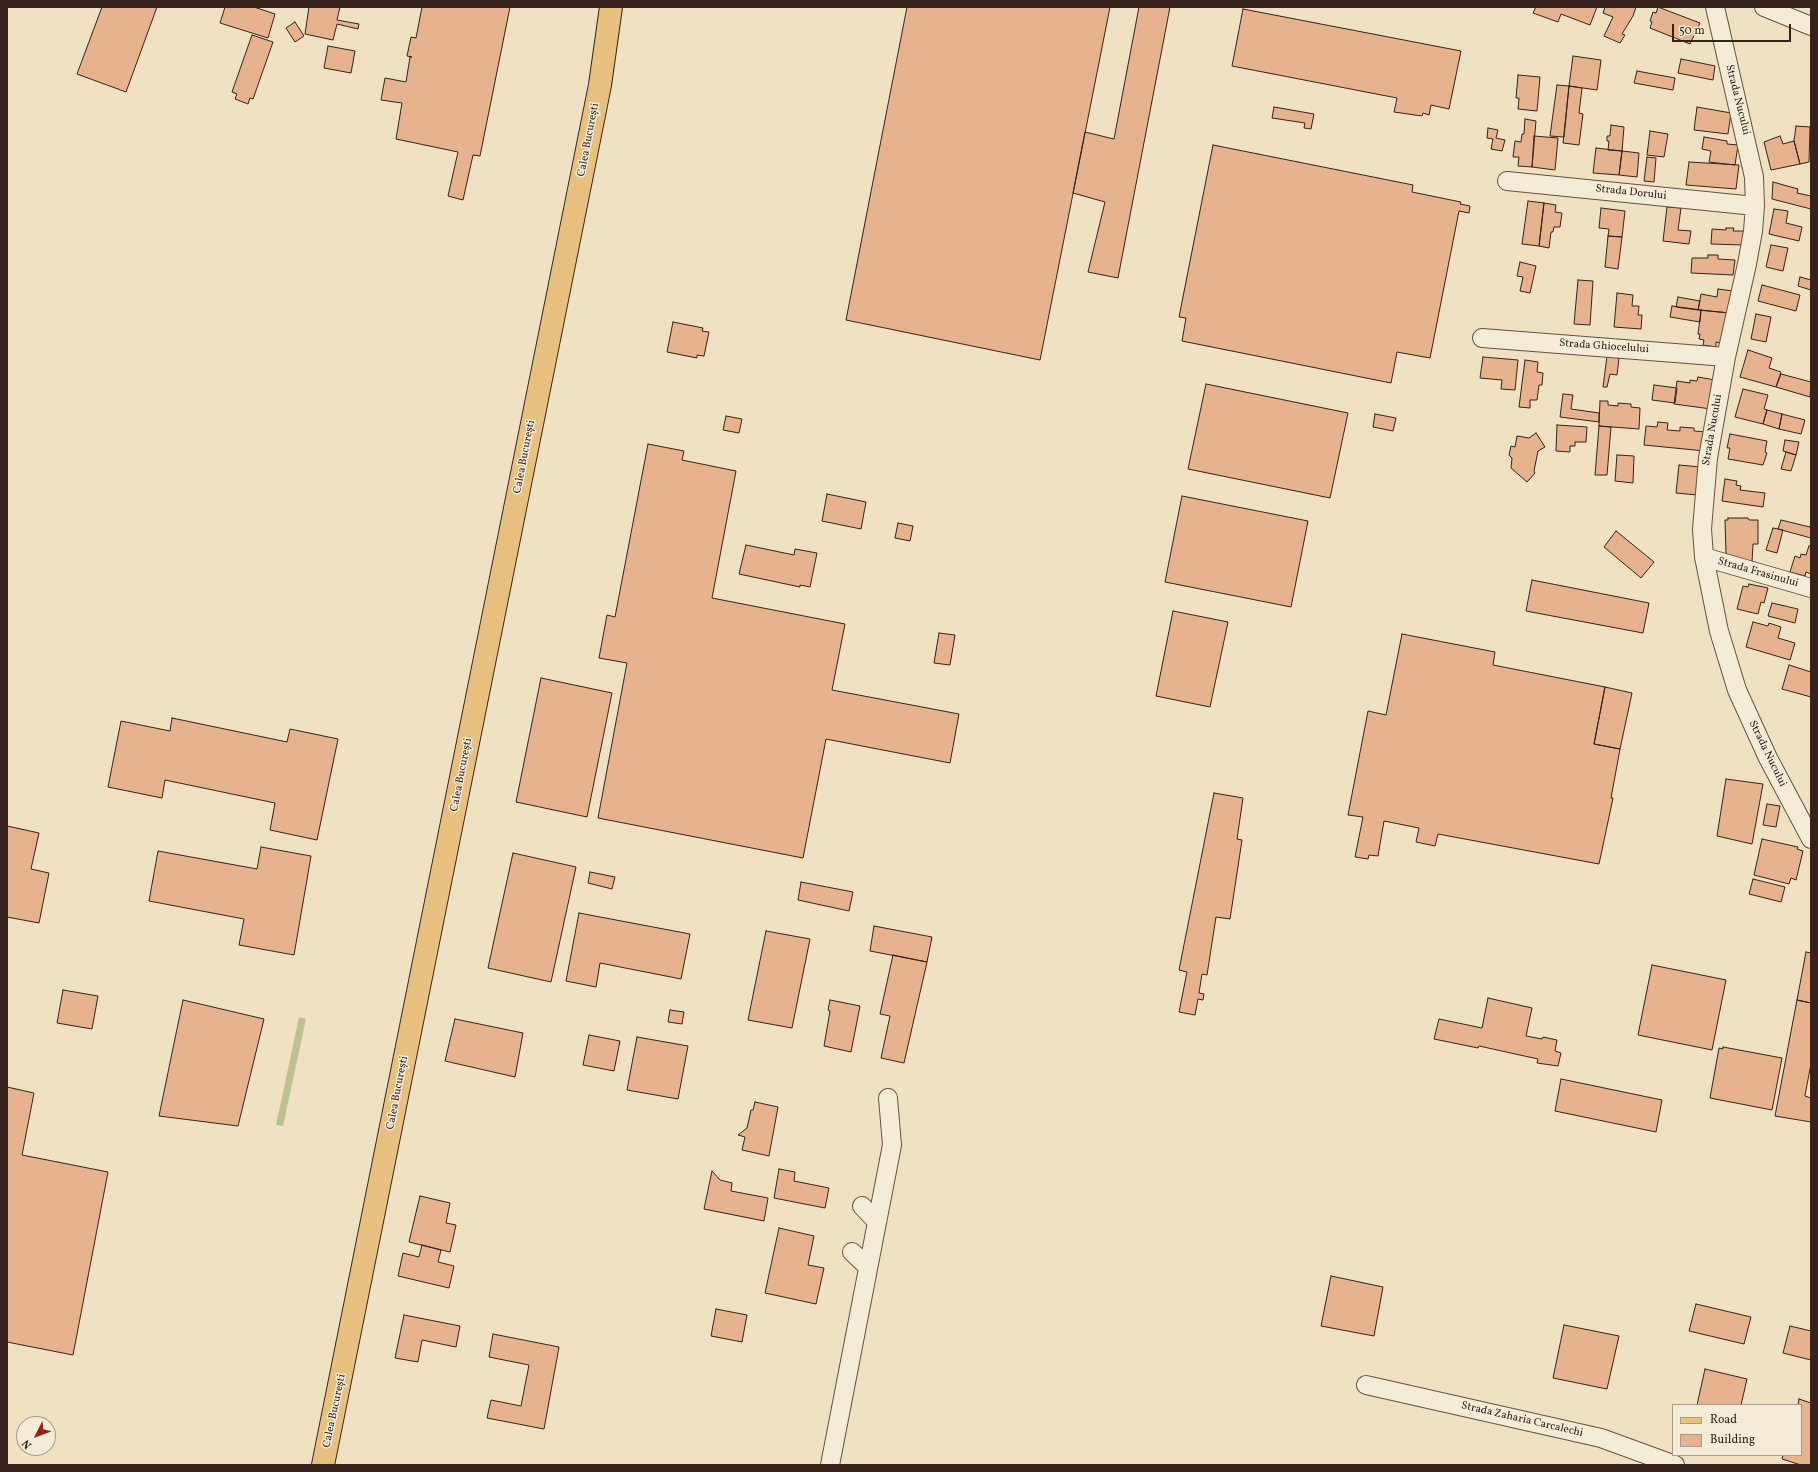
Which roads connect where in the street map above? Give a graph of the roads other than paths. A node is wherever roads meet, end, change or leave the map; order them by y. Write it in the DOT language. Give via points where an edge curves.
graph roads {
  1 [pos="610,7"];
  2 [pos="623,7"];
  3 [pos="1715,7"];
  4 [pos="1764,7"];
  5 [pos="1811,26"];
  6 [pos="600,85"];
  7 [pos="1507,181"];
  8 [pos="1755,206"];
  9 [pos="1482,338"];
  10 [pos="1726,357"];
  11 [pos="1704,557"];
  12 [pos="1811,588"];
  13 [pos="1811,839"];
  14 [pos="888,1098"];
  15 [pos="862,1206"];
  16 [pos="877,1222"];
  17 [pos="852,1252"];
  18 [pos="868,1267"];
  19 [pos="1366,1385"];
  20 [pos="324,1465"];
  21 [pos="830,1465"];
  22 [pos="1675,1465"];
  1 -- 6 [label="main road, Calea București"];
  2 -- 6 [label="main road, Calea București"];
  3 -- 8 [label="street, Strada Nucului" via="1754,177"];
  4 -- 5 [label="street"];
  6 -- 20 [label="main road, Calea București"];
  7 -- 8 [label="street, Strada Dorului"];
  8 -- 10 [label="street, Strada Nucului" via="1747,264"];
  9 -- 10 [label="street, Strada Ghiocelului"];
  10 -- 11 [label="street, Strada Nucului" via="1708,458 1702,529"];
  11 -- 12 [label="street, Strada Frasinului"];
  11 -- 13 [label="street, Strada Nucului" via="1719,631 1736,690"];
  14 -- 16 [label="street" via="892,1145"];
  15 -- 16 [label="street"];
  16 -- 18 [label="street"];
  17 -- 18 [label="street"];
  18 -- 21 [label="street"];
  19 -- 22 [label="street, Strada Zaharia Carcalechi" via="1601,1438"];
}
